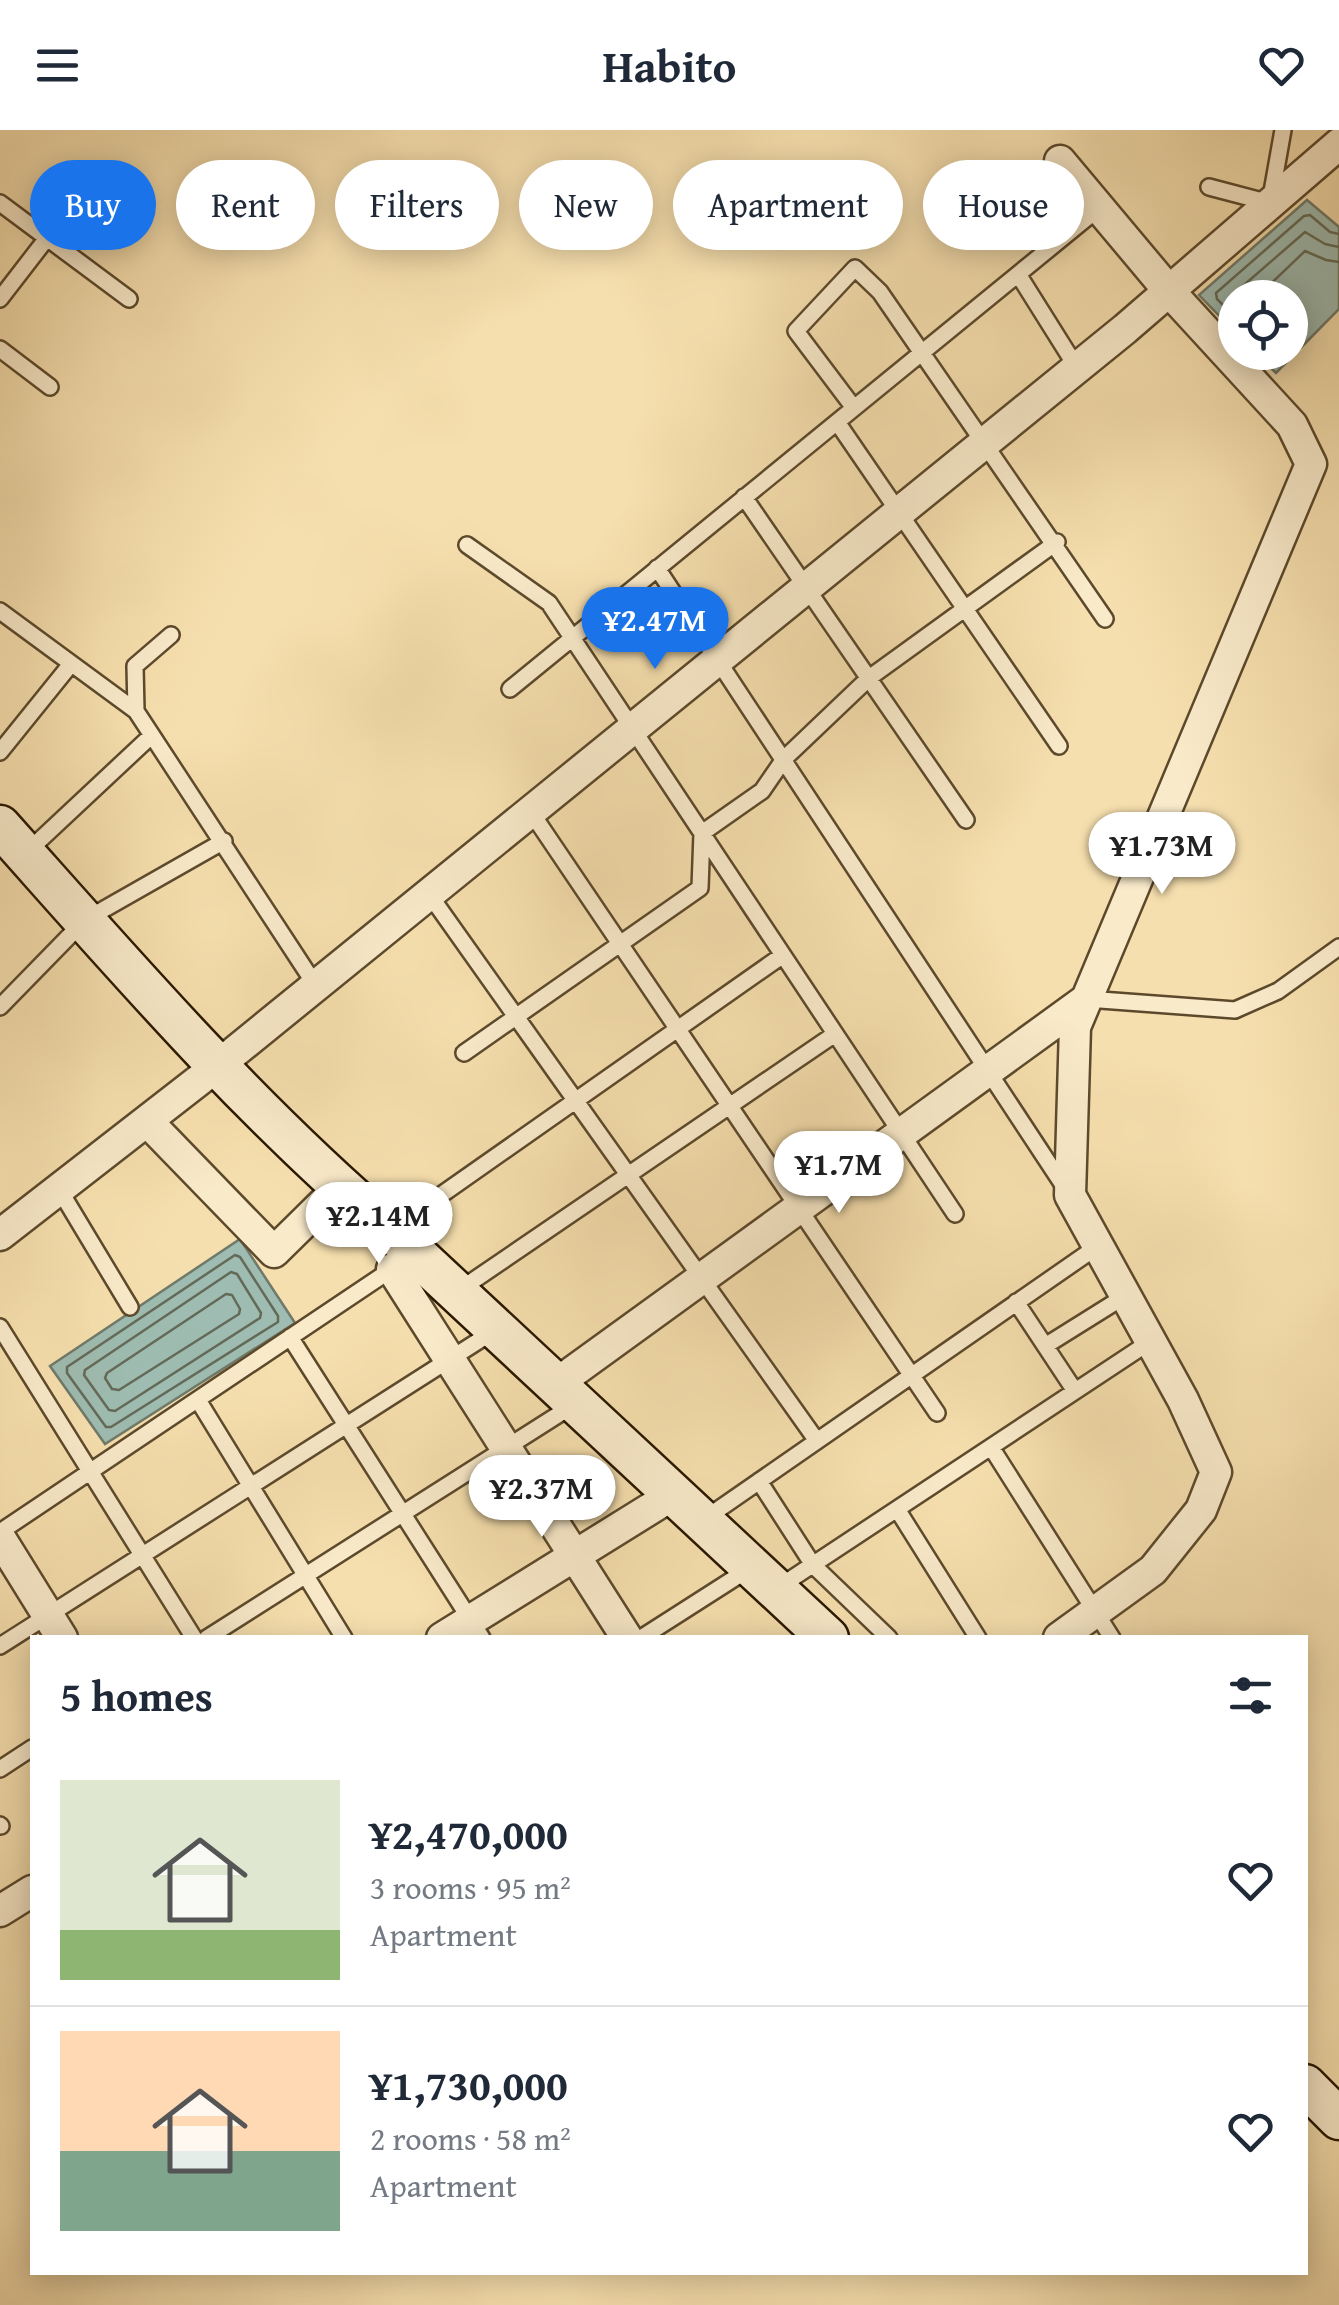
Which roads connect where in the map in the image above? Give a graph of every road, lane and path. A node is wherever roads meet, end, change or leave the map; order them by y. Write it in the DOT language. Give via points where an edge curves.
graph roads {
  1 [pos="1283,130"];
  2 [pos="1339,144"];
  3 [pos="1210,187"];
  4 [pos="1084,190"];
  5 [pos="0,203"];
  6 [pos="1270,203"];
  7 [pos="1099,208"];
  8 [pos="30,225"];
  9 [pos="38,250"];
  10 [pos="63,250"];
  11 [pos="1018,274"];
  12 [pos="1169,290"];
  13 [pos="128,299"];
  14 [pos="0,300"];
  15 [pos="0,348"];
  16 [pos="922,353"];
  17 [pos="1077,368"];
  18 [pos="50,387"];
  19 [pos="854,408"];
  20 [pos="837,422"];
  21 [pos="984,444"];
  22 [pos="744,498"];
  23 [pos="899,512"];
  24 [pos="1055,544"];
  25 [pos="467,545"];
  26 [pos="658,568"];
  27 [pos="808,587"];
  28 [pos="964,609"];
  29 [pos="0,611"];
  30 [pos="1105,619"];
  31 [pos="170,636"];
  32 [pos="572,638"];
  33 [pos="718,660"];
  34 [pos="70,664"];
  35 [pos="869,678"];
  36 [pos="510,688"];
  37 [pos="136,711"];
  38 [pos="632,729"];
  39 [pos="151,736"];
  40 [pos="1058,746"];
  41 [pos="0,752"];
  42 [pos="784,759"];
  43 [pos="530,812"];
  44 [pos="966,820"];
  45 [pos="702,833"];
  46 [pos="7,835"];
  47 [pos="224,841"];
  48 [pos="429,894"];
  49 [pos="84,920"];
  50 [pos="620,944"];
  51 [pos="1339,947"];
  52 [pos="783,955"];
  53 [pos="316,986"];
  54 [pos="1087,1000"];
  55 [pos="0,1007"];
  56 [pos="516,1016"];
  57 [pos="677,1028"];
  58 [pos="835,1034"];
  59 [pos="464,1053"];
  60 [pos="216,1067"];
  61 [pos="988,1071"];
  62 [pos="576,1100"];
  63 [pos="730,1106"];
  64 [pos="147,1120"];
  65 [pos="902,1134"];
  66 [pos="628,1174"];
  67 [pos="340,1187"];
  68 [pos="59,1189"];
  69 [pos="1070,1195"];
  70 [pos="799,1208"];
  71 [pos="955,1214"];
  72 [pos="0,1235"];
  73 [pos="1098,1246"];
  74 [pos="399,1251"];
  75 [pos="702,1278"];
  76 [pos="457,1292"];
  77 [pos="1125,1296"];
  78 [pos="1016,1302"];
  79 [pos="130,1306"];
  80 [pos="0,1326"];
  81 [pos="497,1329"];
  82 [pos="290,1337"];
  83 [pos="1151,1341"];
  84 [pos="1044,1346"];
  85 [pos="450,1359"];
  86 [pos="912,1375"];
  87 [pos="1074,1391"];
  88 [pos="566,1394"];
  89 [pos="198,1400"];
  90 [pos="937,1413"];
  91 [pos="346,1425"];
  92 [pos="818,1441"];
  93 [pos="506,1447"];
  94 [pos="991,1447"];
  95 [pos="90,1472"];
  96 [pos="759,1481"];
  97 [pos="251,1486"];
  98 [pos="688,1507"];
  99 [pos="897,1509"];
  100 [pos="402,1513"];
  101 [pos="0,1535"];
  102 [pos="142,1555"];
  103 [pos="574,1556"];
  104 [pos="813,1565"];
  105 [pos="305,1574"];
  106 [pos="764,1578"];
  107 [pos="1095,1611"];
  108 [pos="55,1626"];
  109 [pos="476,1629"];
  110 [pos="30,1635"];
  111 [pos="30,1635"];
  112 [pos="192,1635"];
  113 [pos="212,1635"];
  114 [pos="342,1635"];
  115 [pos="624,1635"];
  116 [pos="648,1635"];
  117 [pos="825,1635"];
  118 [pos="886,1635"];
  119 [pos="976,1635"];
  120 [pos="1063,1635"];
  121 [pos="1110,1635"];
  122 [pos="0,1646"];
  123 [pos="30,1749"];
  124 [pos="0,1769"];
  125 [pos="30,1892"];
  126 [pos="0,1911"];
  127 [pos="1308,2089"];
  128 [pos="1339,2119"];
  1 -- 6 [label="lane"];
  2 -- 6 [label="street"];
  3 -- 6 [label="lane"];
  4 -- 7 [label="street"];
  5 -- 8 [label="lane"];
  6 -- 12 [label="street"];
  7 -- 11 [label="lane"];
  7 -- 12 [label="street"];
  9 -- 14 [label="lane"];
  10 -- 13 [label="lane"];
  11 -- 16 [label="lane"];
  11 -- 17 [label="lane"];
  12 -- 17 [label="street"];
  12 -- 54 [label="street" via="1292,425 1311,464"];
  15 -- 18 [label="lane"];
  16 -- 19 [label="lane"];
  16 -- 19 [label="lane" via="855,268 796,331"];
  16 -- 21 [label="lane"];
  17 -- 21 [label="street"];
  19 -- 20 [label="lane"];
  20 -- 22 [label="lane"];
  20 -- 23 [label="lane"];
  21 -- 23 [label="street"];
  21 -- 24 [label="lane"];
  22 -- 26 [label="lane"];
  22 -- 27 [label="lane"];
  23 -- 27 [label="street"];
  23 -- 28 [label="lane"];
  24 -- 28 [label="lane"];
  24 -- 30 [label="lane"];
  25 -- 32 [label="lane" via="550,603"];
  26 -- 32 [label="lane"];
  26 -- 33 [label="lane"];
  27 -- 33 [label="street"];
  27 -- 35 [label="lane"];
  28 -- 35 [label="lane"];
  28 -- 40 [label="lane"];
  29 -- 34 [label="lane"];
  31 -- 37 [label="lane" via="135,666"];
  32 -- 36 [label="lane"];
  32 -- 38 [label="lane"];
  33 -- 38 [label="street"];
  33 -- 42 [label="lane"];
  34 -- 37 [label="lane"];
  34 -- 41 [label="lane"];
  35 -- 42 [label="lane"];
  35 -- 44 [label="lane"];
  37 -- 39 [label="lane"];
  38 -- 43 [label="street"];
  38 -- 45 [label="lane"];
  39 -- 46 [label="lane"];
  39 -- 47 [label="lane"];
  42 -- 45 [label="lane" via="762,791"];
  42 -- 61 [label="lane"];
  43 -- 48 [label="street"];
  43 -- 50 [label="lane"];
  45 -- 50 [label="lane" via="700,888"];
  45 -- 52 [label="lane"];
  46 -- 49 [label="street"];
  47 -- 49 [label="lane"];
  47 -- 53 [label="lane"];
  48 -- 53 [label="street"];
  48 -- 56 [label="lane"];
  49 -- 55 [label="lane"];
  49 -- 60 [label="street"];
  50 -- 56 [label="lane"];
  50 -- 57 [label="lane"];
  51 -- 54 [label="lane" via="1278,991 1234,1010"];
  52 -- 57 [label="lane"];
  52 -- 58 [label="lane"];
  53 -- 60 [label="street"];
  54 -- 61 [label="street"];
  54 -- 69 [label="street" via="1075,1027"];
  56 -- 59 [label="lane"];
  56 -- 62 [label="lane"];
  57 -- 62 [label="lane"];
  57 -- 63 [label="lane"];
  58 -- 63 [label="lane"];
  58 -- 65 [label="lane"];
  60 -- 64 [label="street"];
  60 -- 67 [label="street"];
  61 -- 65 [label="street"];
  61 -- 69 [label="lane"];
  62 -- 66 [label="lane"];
  62 -- 74 [label="lane"];
  63 -- 66 [label="lane"];
  63 -- 70 [label="lane"];
  64 -- 67 [label="street" via="274,1252"];
  64 -- 68 [label="street"];
  65 -- 70 [label="street"];
  65 -- 71 [label="lane"];
  66 -- 75 [label="lane"];
  66 -- 76 [label="lane"];
  67 -- 74 [label="street"];
  68 -- 72 [label="street"];
  68 -- 79 [label="lane"];
  69 -- 73 [label="street"];
  70 -- 75 [label="street"];
  70 -- 86 [label="lane"];
  73 -- 77 [label="street"];
  73 -- 78 [label="lane"];
  74 -- 76 [label="street"];
  74 -- 82 [label="lane"];
  74 -- 85 [label="street"];
  75 -- 88 [label="street"];
  75 -- 92 [label="lane"];
  76 -- 81 [label="street"];
  77 -- 83 [label="street"];
  77 -- 84 [label="lane"];
  78 -- 84 [label="lane"];
  78 -- 86 [label="lane"];
  80 -- 95 [label="lane"];
  81 -- 85 [label="lane"];
  81 -- 88 [label="street"];
  82 -- 89 [label="lane"];
  82 -- 91 [label="lane"];
  83 -- 87 [label="lane"];
  83 -- 107 [label="street" via="1216,1472 1201,1510 1153,1570"];
  84 -- 87 [label="lane"];
  85 -- 91 [label="lane"];
  85 -- 93 [label="street"];
  86 -- 90 [label="lane"];
  86 -- 92 [label="lane"];
  87 -- 94 [label="lane"];
  88 -- 93 [label="lane"];
  88 -- 98 [label="street"];
  89 -- 95 [label="lane"];
  89 -- 97 [label="lane"];
  91 -- 97 [label="lane"];
  91 -- 100 [label="lane"];
  92 -- 96 [label="lane"];
  93 -- 100 [label="lane"];
  93 -- 103 [label="street"];
  94 -- 99 [label="lane"];
  94 -- 107 [label="lane"];
  95 -- 101 [label="lane"];
  95 -- 102 [label="lane"];
  96 -- 98 [label="lane"];
  96 -- 104 [label="lane"];
  97 -- 102 [label="lane"];
  97 -- 105 [label="lane"];
  98 -- 103 [label="street"];
  98 -- 106 [label="street"];
  99 -- 104 [label="lane"];
  99 -- 119 [label="lane"];
  100 -- 105 [label="lane"];
  100 -- 109 [label="lane"];
  101 -- 108 [label="street"];
  102 -- 108 [label="lane"];
  102 -- 112 [label="lane"];
  103 -- 109 [label="street"];
  103 -- 115 [label="street"];
  104 -- 106 [label="lane"];
  104 -- 118 [label="lane"];
  105 -- 113 [label="lane"];
  105 -- 114 [label="lane"];
  106 -- 116 [label="lane"];
  106 -- 117 [label="street"];
  107 -- 120 [label="street"];
  107 -- 121 [label="lane"];
  108 -- 111 [label="lane"];
  110 -- 122 [label="lane"];
  123 -- 124 [label="lane"];
  125 -- 126 [label="street"];
  127 -- 128 [label="street"];
}
